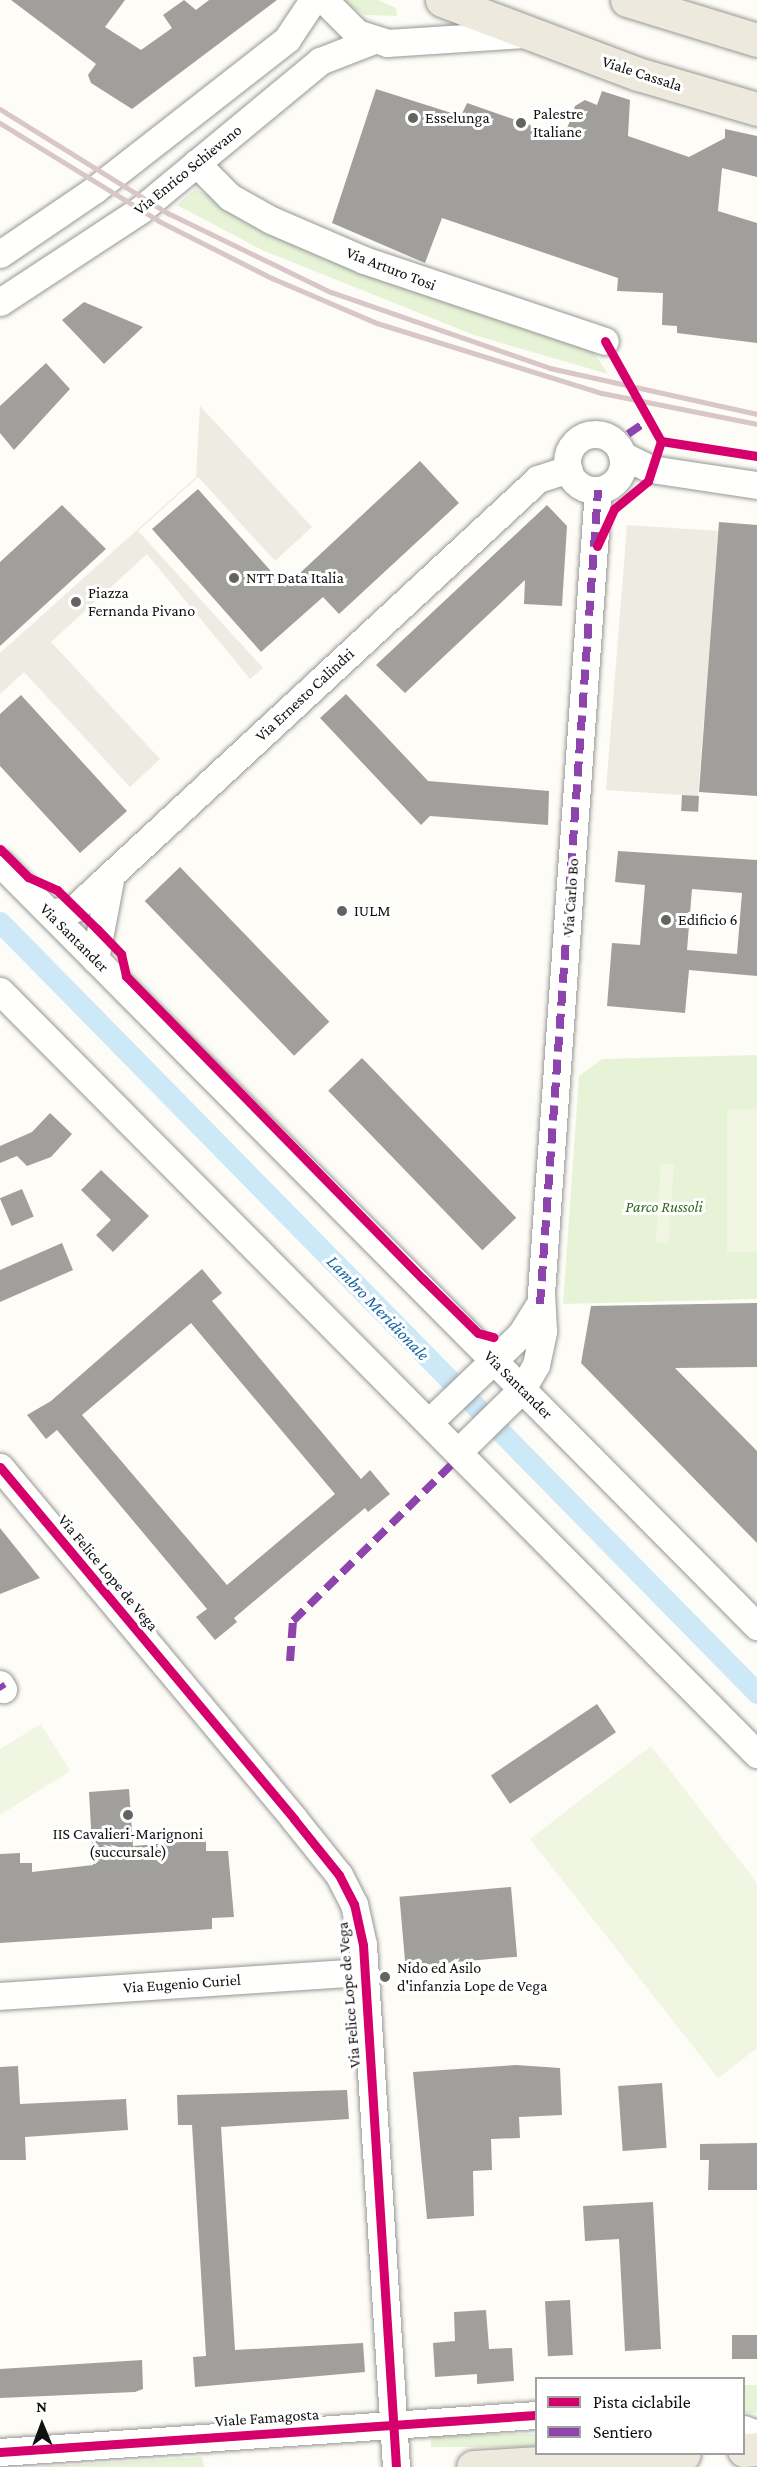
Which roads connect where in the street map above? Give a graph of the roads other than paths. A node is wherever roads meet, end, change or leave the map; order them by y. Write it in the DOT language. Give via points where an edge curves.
graph roads {
  1 [pos="313,0"];
  2 [pos="324,0"];
  3 [pos="627,0"];
  4 [pos="457,3"];
  5 [pos="528,34"];
  6 [pos="374,40"];
  7 [pos="757,40"];
  8 [pos="414,42"];
  9 [pos="757,109"];
  10 [pos="196,163"];
  11 [pos="0,254"];
  12 [pos="0,302"];
  13 [pos="605,341"];
  14 [pos="622,455"];
  15 [pos="568,469"];
  16 [pos="757,485"];
  17 [pos="598,490"];
  18 [pos="0,863"];
  19 [pos="111,875"];
  20 [pos="50,913"];
  21 [pos="95,959"];
  22 [pos="0,991"];
  23 [pos="540,1304"];
  24 [pos="487,1364"];
  25 [pos="517,1395"];
  26 [pos="435,1416"];
  27 [pos="465,1446"];
  28 [pos="0,1467"];
  29 [pos="757,1626"];
  30 [pos="757,1754"];
  31 [pos="364,1972"];
  32 [pos="0,1996"];
  33 [pos="535,2415"];
  34 [pos="392,2425"];
  35 [pos="0,2452"];
  36 [pos="668,2455"];
  37 [pos="396,2467"];
  38 [pos="473,2467"];
  1 -- 11 [label="street" via="287,39 94,190"];
  2 -- 6 [label="street, Viale Cassala" via="344,24"];
  3 -- 7 [label="main road"];
  4 -- 5 [label="main road, Viale Cassala"];
  4 -- 8 [label="street, Viale Cassala"];
  5 -- 8 [label="street, Viale Cassala"];
  5 -- 9 [label="main road, Viale Cassala"];
  6 -- 8 [label="street, Viale Cassala"];
  6 -- 10 [label="street, Via Enrico Schievano" via="320,61"];
  10 -- 12 [label="street, Via Enrico Schievano" via="90,246"];
  10 -- 13 [label="street, Via Arturo Tosi" via="230,197 272,220 385,267"];
  14 -- 15 [label="street" via="610,439 587,436 570,450"];
  14 -- 16 [label="street" via="651,469"];
  14 -- 17 [label="street" via="618,478"];
  15 -- 17 [label="street" via="579,485"];
  15 -- 19 [label="street, Via Ernesto Calindri" via="538,479"];
  17 -- 23 [label="street, Via Carlo Bo"];
  18 -- 20 [label="street, Via Santander"];
  19 -- 20 [label="street, Via Ernesto Calindri" via="74,909"];
  19 -- 21 [label="street"];
  20 -- 21 [label="street, Via Santander"];
  21 -- 24 [label="street, Via Santander"];
  22 -- 26 [label="street"];
  23 -- 24 [label="street, Via Carlo Bo" via="521,1334"];
  23 -- 25 [label="street, Via Carlo Bo" via="539,1353"];
  24 -- 25 [label="street, Via Santander"];
  24 -- 26 [label="street, Via Carlo Bo"];
  25 -- 27 [label="street"];
  25 -- 29 [label="street, Via Santander"];
  26 -- 27 [label="street"];
  27 -- 30 [label="street"];
  28 -- 31 [label="street, Via Felice Lope de Vega" via="339,1875 360,1921"];
  31 -- 32 [label="street, Via Eugenio Curiel"];
  31 -- 34 [label="street, Via Felice Lope de Vega"];
  33 -- 34 [label="street, Viale Famagosta"];
  34 -- 35 [label="street, Viale Famagosta"];
  34 -- 37 [label="street, Via Felice Lope de Vega"];
  36 -- 38 [label="main road"];
}
